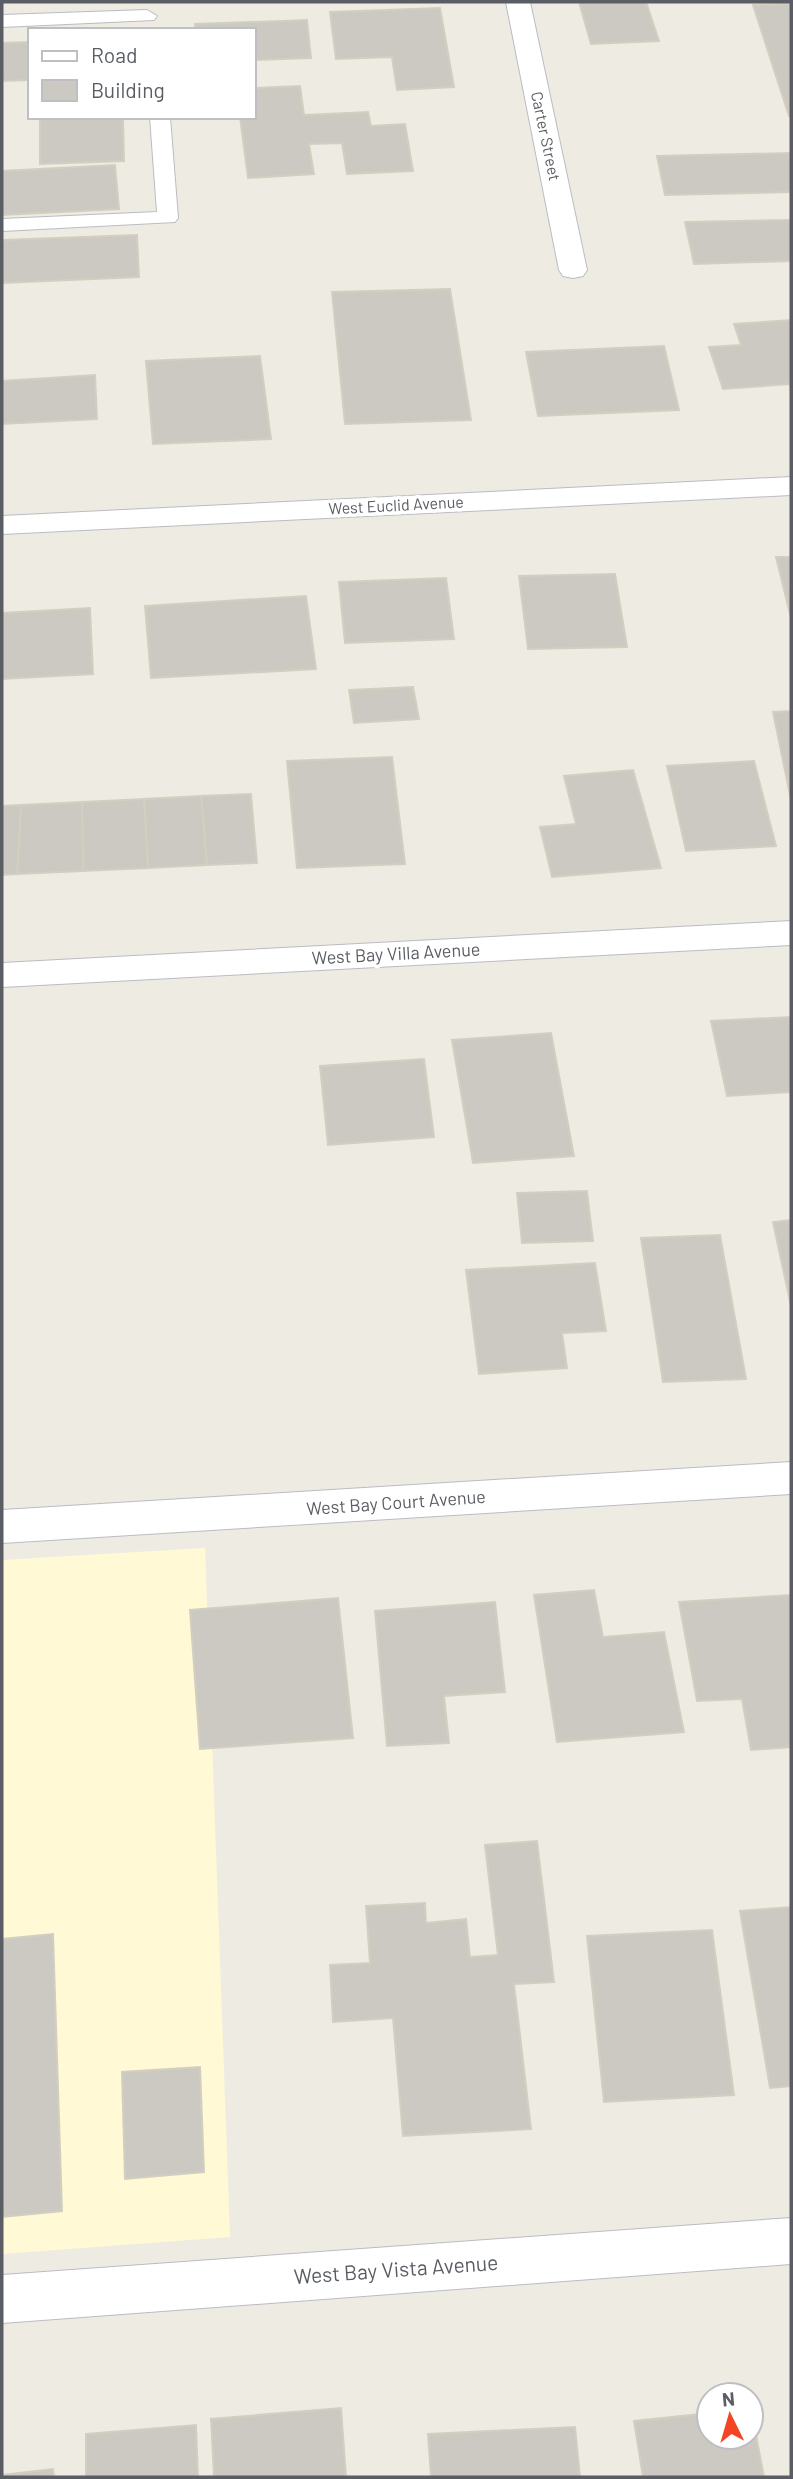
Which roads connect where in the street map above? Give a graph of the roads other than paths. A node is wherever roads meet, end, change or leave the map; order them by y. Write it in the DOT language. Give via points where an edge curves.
graph roads {
  1 [pos="518,2"];
  2 [pos="147,16"];
  3 [pos="2,21"];
  4 [pos="160,119"];
  5 [pos="2,225"];
  6 [pos="573,270"];
  7 [pos="791,486"];
  8 [pos="2,525"];
  9 [pos="791,933"];
  10 [pos="2,975"];
  11 [pos="791,1478"];
  12 [pos="2,1527"];
  13 [pos="791,2241"];
  14 [pos="2,2299"];
  1 -- 6 [label="street, Carter Street"];
  2 -- 3 [label="lane"];
  4 -- 5 [label="lane" via="167,218"];
  7 -- 8 [label="street, West Euclid Avenue"];
  9 -- 10 [label="street, West Bay Villa Avenue"];
  11 -- 12 [label="street, West Bay Court Avenue"];
  13 -- 14 [label="street, West Bay Vista Avenue"];
}
